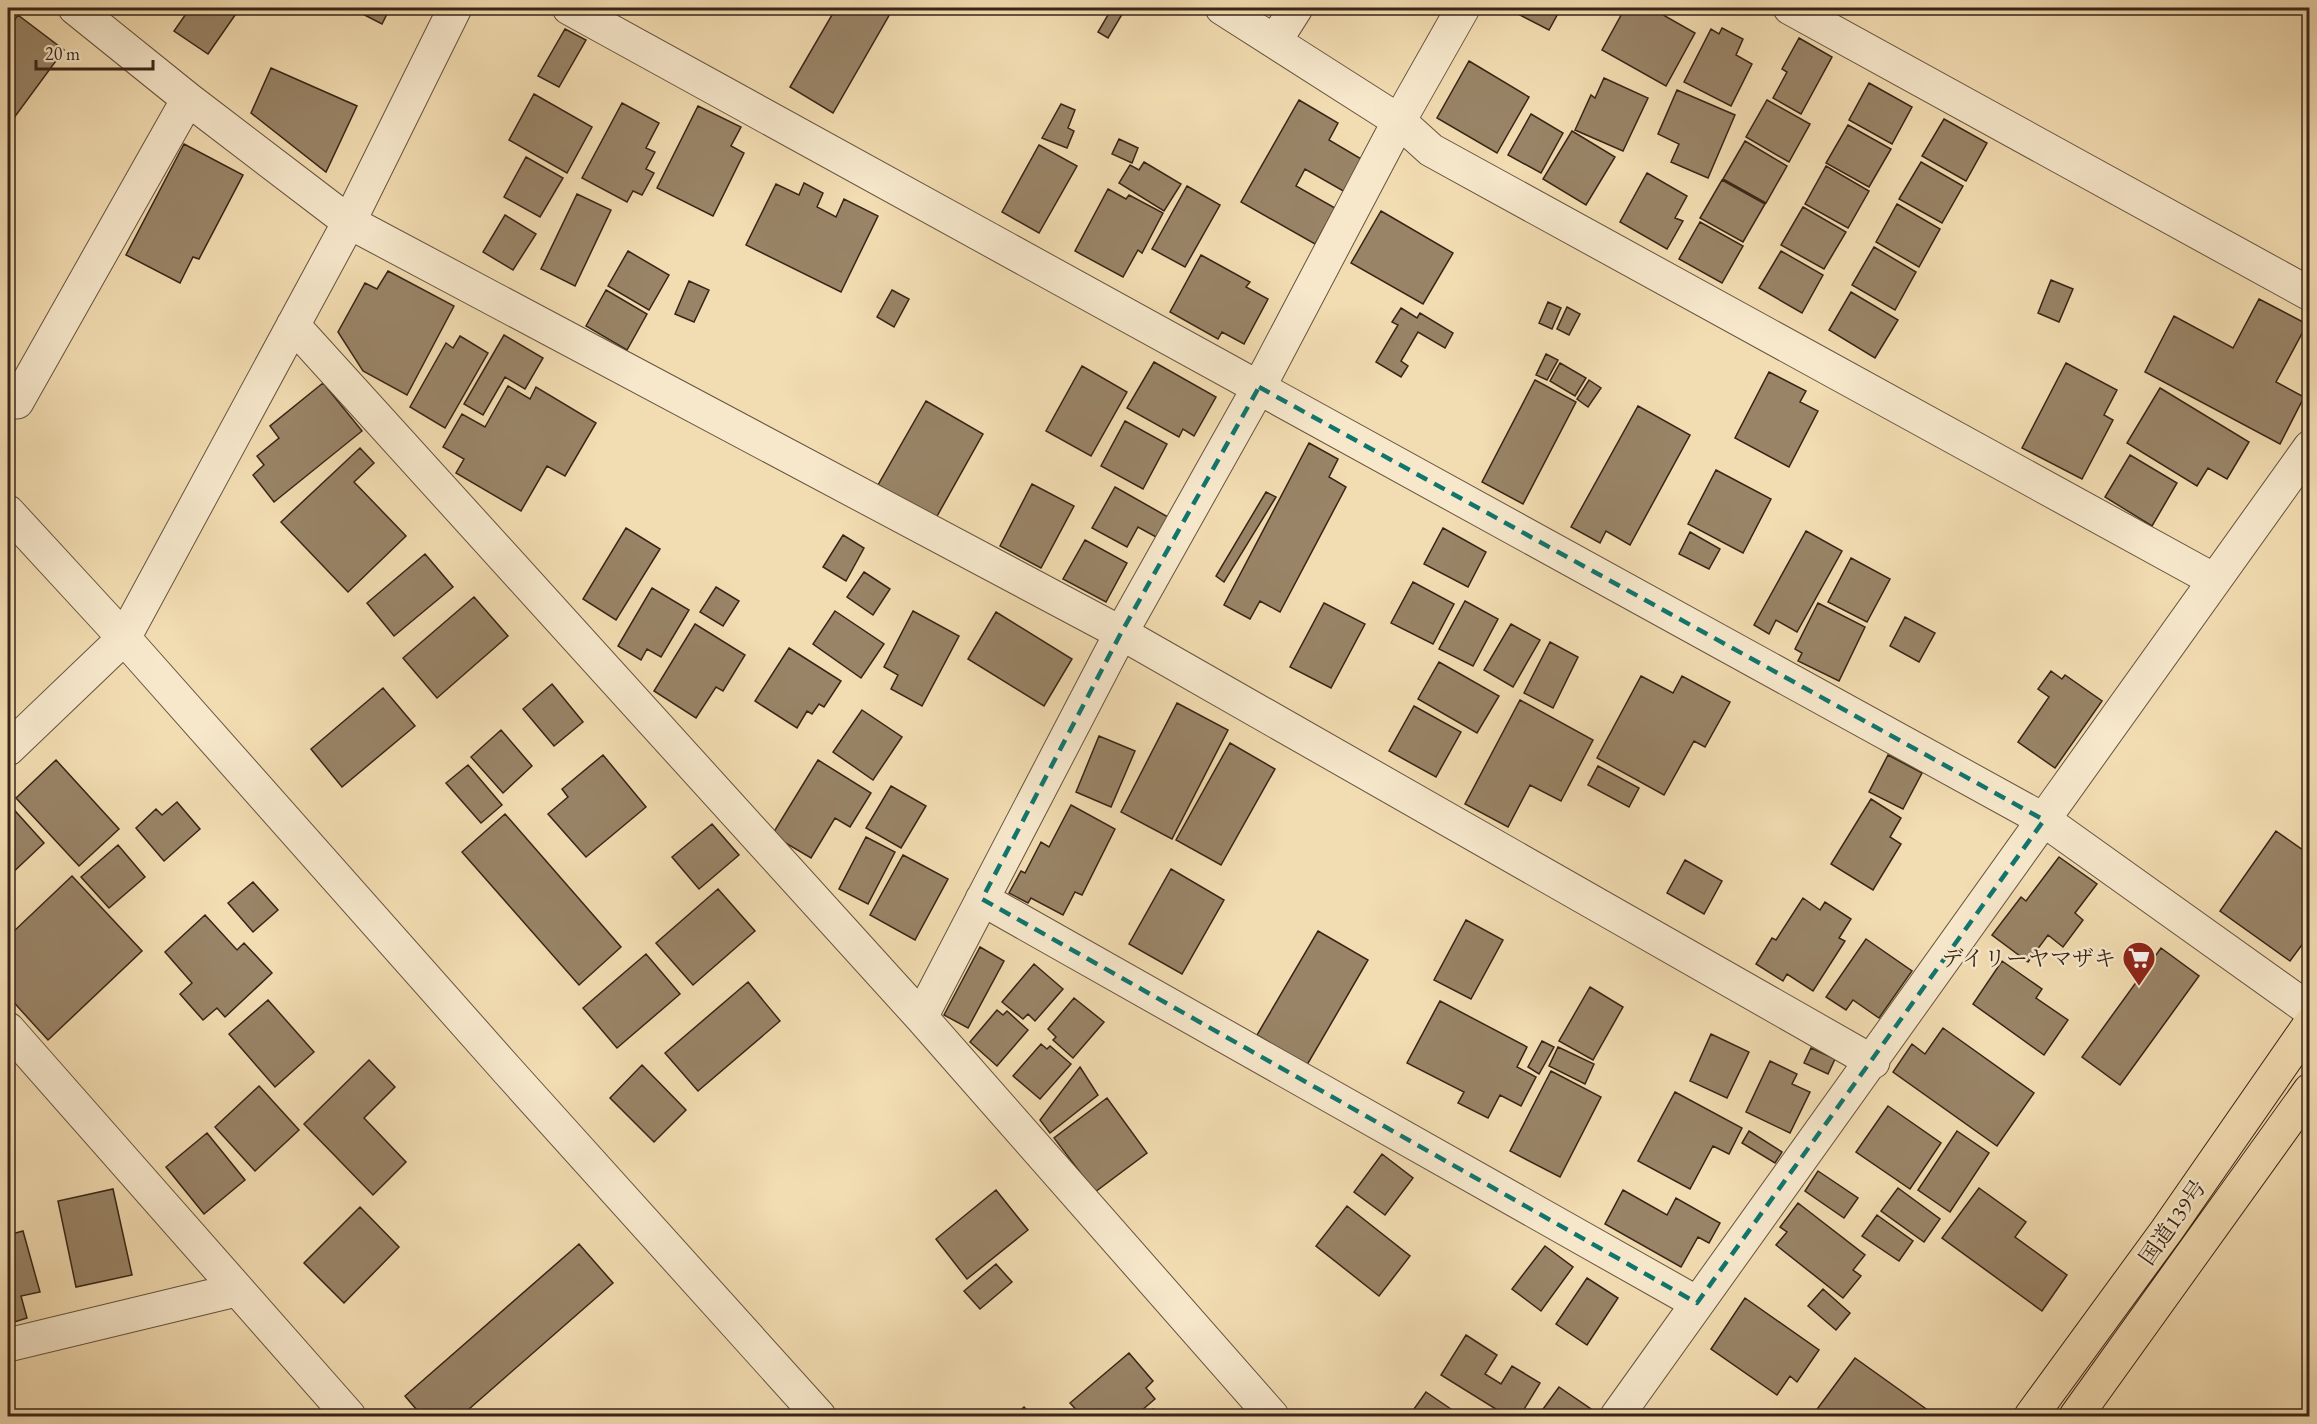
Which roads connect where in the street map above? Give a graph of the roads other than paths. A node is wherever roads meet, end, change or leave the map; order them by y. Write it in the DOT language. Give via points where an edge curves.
graph roads {
  1 [pos="75,8"];
  2 [pos="455,8"];
  3 [pos="569,8"];
  4 [pos="1222,8"];
  5 [pos="1296,8"];
  6 [pos="1463,8"];
  7 [pos="1790,8"];
  8 [pos="1275,41"];
  9 [pos="188,99"];
  10 [pos="1398,121"];
  11 [pos="349,222"];
  12 [pos="2310,294"];
  13 [pos="292,325"];
  14 [pos="1259,387"];
  15 [pos="8,391"];
  16 [pos="2310,447"];
  17 [pos="8,512"];
  18 [pos="2214,580"];
  19 [pos="1121,633"];
  20 [pos="124,638"];
  21 [pos="8,749"];
  22 [pos="2044,820"];
  23 [pos="982,899"];
  24 [pos="2310,1010"];
  25 [pos="921,1017"];
  26 [pos="2310,1024"];
  27 [pos="8,1029"];
  28 [pos="1873,1062"];
  29 [pos="2310,1090"];
  30 [pos="236,1290"];
  31 [pos="1697,1303"];
  32 [pos="8,1345"];
  33 [pos="349,1416"];
  34 [pos="819,1416"];
  35 [pos="1272,1416"];
  36 [pos="1617,1416"];
  37 [pos="2031,1416"];
  38 [pos="2076,1416"];
  1 -- 9 [label="street"];
  2 -- 11 [label="street"];
  3 -- 14 [label="street"];
  4 -- 8 [label="street"];
  5 -- 8 [label="street"];
  6 -- 10 [label="street"];
  7 -- 12 [label="street"];
  8 -- 10 [label="street"];
  9 -- 11 [label="street"];
  9 -- 15 [label="street" via="17,402"];
  10 -- 14 [label="street"];
  10 -- 18 [label="street" via="1441,156"];
  11 -- 13 [label="street"];
  11 -- 19 [label="street"];
  13 -- 20 [label="street"];
  13 -- 25 [label="street"];
  14 -- 19 [label="street"];
  14 -- 22 [label="street"];
  16 -- 18 [label="street"];
  17 -- 20 [label="street"];
  18 -- 22 [label="street"];
  19 -- 23 [label="street"];
  19 -- 28 [label="street"];
  20 -- 21 [label="street"];
  20 -- 34 [label="street"];
  22 -- 24 [label="street"];
  22 -- 28 [label="street"];
  23 -- 25 [label="street"];
  23 -- 31 [label="street"];
  25 -- 35 [label="street"];
  26 -- 37 [label="highway, 国道139号"];
  27 -- 30 [label="street"];
  28 -- 31 [label="street"];
  29 -- 38 [label="highway, 国道139号"];
  30 -- 32 [label="street"];
  30 -- 33 [label="street"];
  31 -- 36 [label="street"];
}
